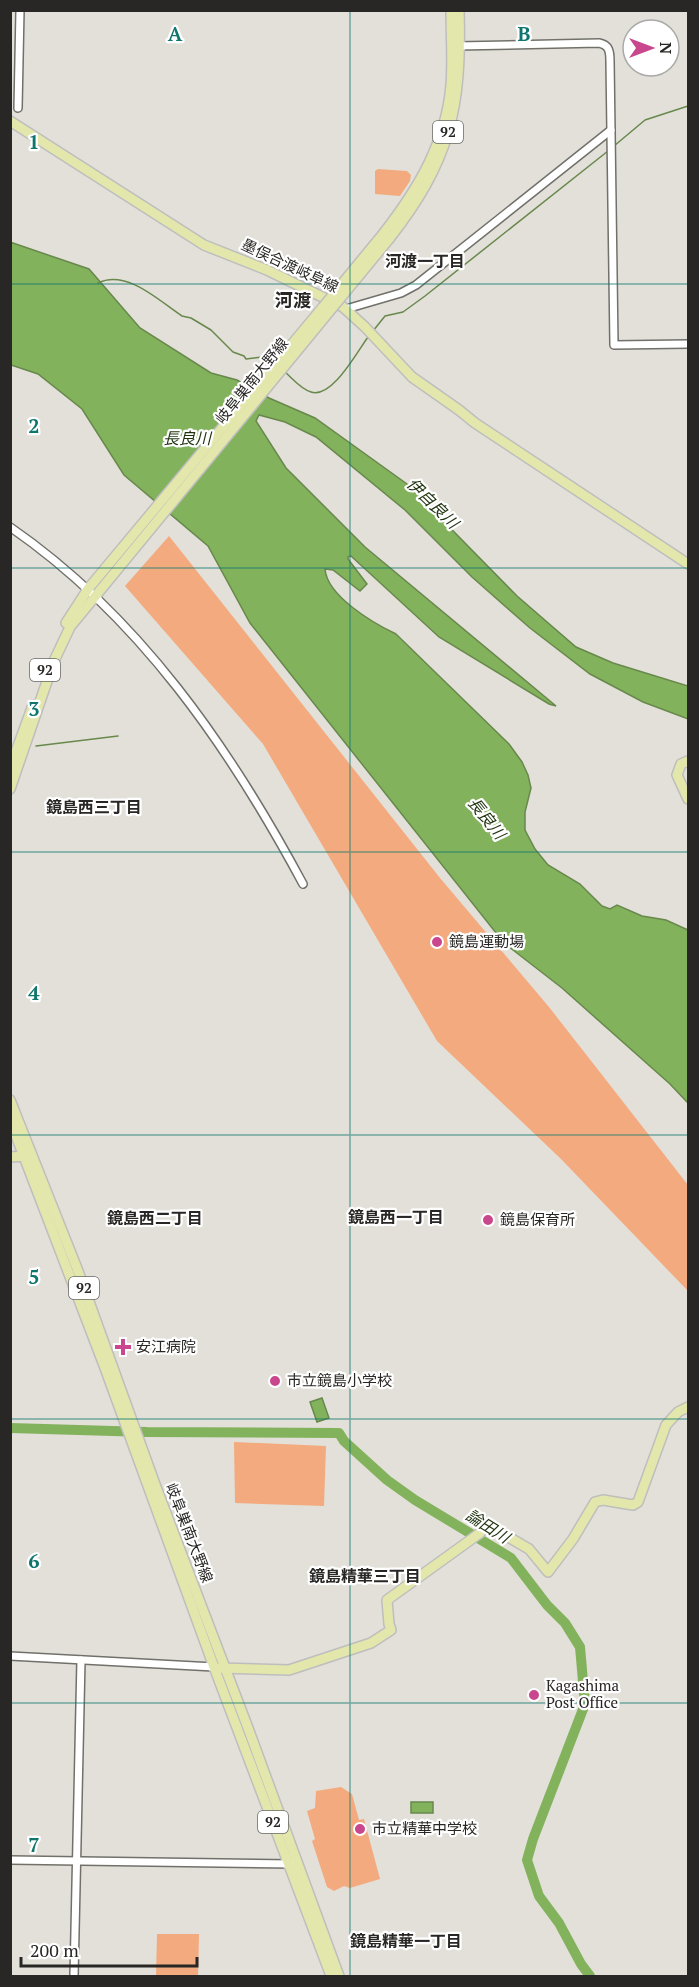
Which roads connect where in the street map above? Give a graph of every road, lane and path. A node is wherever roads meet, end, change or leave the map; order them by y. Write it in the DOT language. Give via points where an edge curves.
graph roads {
  1 [pos="20,10"];
  2 [pos="451,10"];
  3 [pos="459,10"];
  4 [pos="456,46"];
  5 [pos="18,108"];
  6 [pos="10,121"];
  7 [pos="611,134"];
  8 [pos="346,309"];
  9 [pos="688,344"];
  10 [pos="10,528"];
  11 [pos="688,564"];
  12 [pos="95,589"];
  13 [pos="24,741"];
  14 [pos="688,761"];
  15 [pos="10,768"];
  16 [pos="10,789"];
  17 [pos="688,799"];
  18 [pos="303,884"];
  19 [pos="10,1100"];
  20 [pos="10,1120"];
  21 [pos="10,1148"];
  22 [pos="21,1148"];
  23 [pos="28,1155"];
  24 [pos="10,1157"];
  25 [pos="688,1407"];
  26 [pos="10,1656"];
  27 [pos="81,1660"];
  28 [pos="219,1668"];
  29 [pos="10,1860"];
  30 [pos="76,1860"];
  31 [pos="292,1864"];
  32 [pos="74,1977"];
  33 [pos="331,1977"];
  34 [pos="339,1977"];
  1 -- 5 [label="street"];
  2 -- 4 [label="main road, 岐阜巣南大野線 / 92"];
  3 -- 4 [label="main road, 岐阜巣南大野線 / 92"];
  4 -- 7 [label="street" via="605,44 610,61"];
  4 -- 12 [label="main road, 岐阜巣南大野線 / 92, bridge" via="458,86 446,142 425,189"];
  6 -- 8 [label="main road, 墨俣合渡岐阜線" via="204,245 267,270"];
  7 -- 8 [label="street" via="416,285"];
  7 -- 9 [label="street" via="614,345"];
  8 -- 11 [label="main road, 墨俣合渡岐阜線" via="412,377"];
  10 -- 12 [label="street"];
  12 -- 13 [label="main road, 岐阜巣南大野線 / 92" via="55,642"];
  12 -- 18 [label="street" via="229,757"];
  13 -- 15 [label="main road, 岐阜巣南大野線 / 92"];
  13 -- 16 [label="main road, 岐阜巣南大野線 / 92"];
  14 -- 17 [label="main road" via="681,764 677,775"];
  19 -- 23 [label="main road, 岐阜巣南大野線 / 92"];
  20 -- 22 [label="main road"];
  21 -- 22 [label="main road"];
  22 -- 23 [label="main road"];
  23 -- 24 [label="main road"];
  23 -- 28 [label="main road, 岐阜巣南大野線 / 92"];
  25 -- 28 [label="main road" via="666,1425 638,1502 595,1502 548,1572 529,1549 486,1524 477,1535 387,1600 391,1630 370,1643 289,1670"];
  26 -- 27 [label="street"];
  27 -- 28 [label="street"];
  27 -- 30 [label="street"];
  28 -- 31 [label="main road, 岐阜巣南大野線 / 92"];
  29 -- 30 [label="street"];
  30 -- 31 [label="street"];
  30 -- 32 [label="street"];
  31 -- 33 [label="main road, 岐阜巣南大野線 / 92"];
  31 -- 34 [label="main road, 岐阜巣南大野線 / 92"];
}
